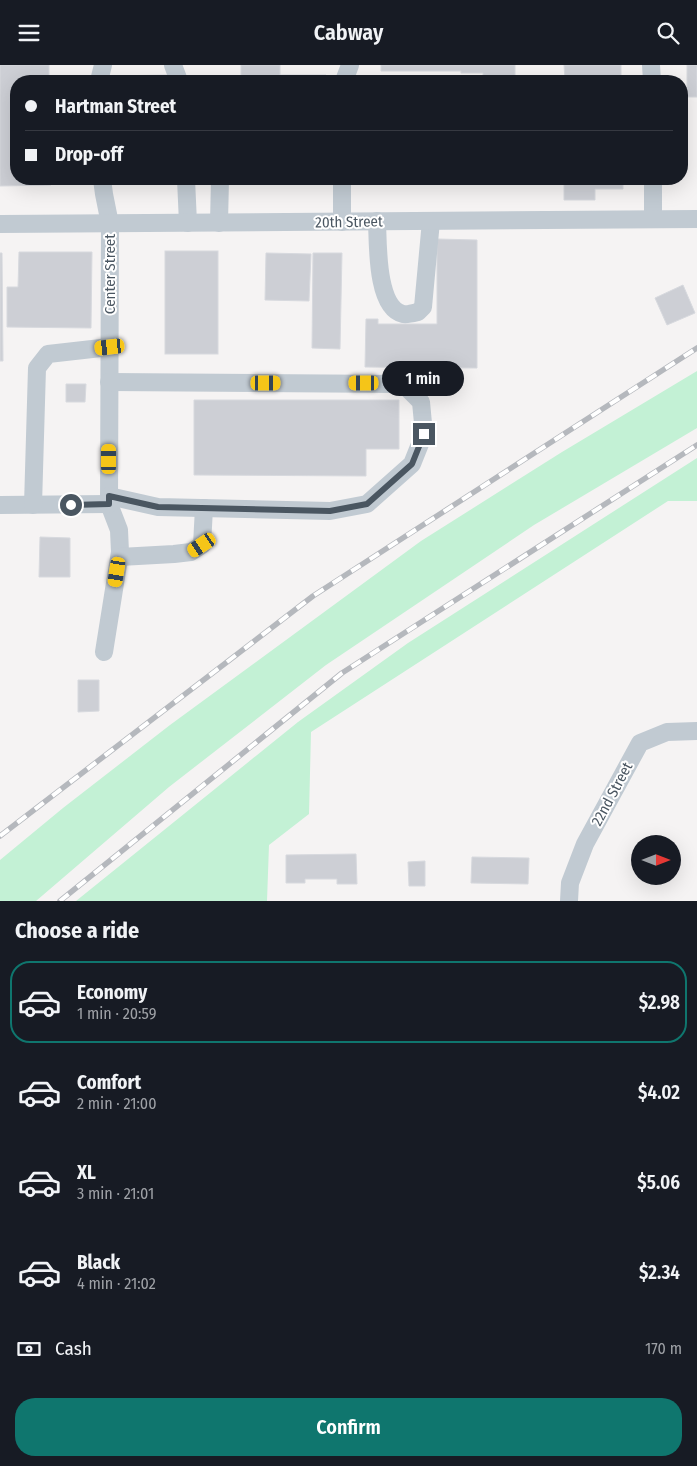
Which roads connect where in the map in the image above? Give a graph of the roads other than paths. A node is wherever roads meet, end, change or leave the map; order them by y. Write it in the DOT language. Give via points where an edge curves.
graph roads {
  1 [pos="103,185"];
  2 [pos="186,185"];
  3 [pos="220,185"];
  4 [pos="342,185"];
  5 [pos="652,185"];
  6 [pos="653,219"];
  7 [pos="697,219"];
  8 [pos="377,221"];
  9 [pos="430,221"];
  10 [pos="342,222"];
  11 [pos="188,223"];
  12 [pos="219,223"];
  13 [pos="0,224"];
  14 [pos="110,224"];
  15 [pos="110,347"];
  16 [pos="109,381"];
  17 [pos="109,500"];
  18 [pos="0,505"];
  19 [pos="33,505"];
  20 [pos="204,508"];
  21 [pos="120,557"];
  22 [pos="104,653"];
  23 [pos="697,731"];
  24 [pos="569,901"];
  1 -- 14 [label="street, Center Street"];
  2 -- 11 [label="street"];
  3 -- 12 [label="street"];
  4 -- 10 [label="street"];
  5 -- 6 [label="street"];
  6 -- 7 [label="street, 20th Street"];
  6 -- 9 [label="street, 20th Street"];
  8 -- 9 [label="street, 20th Street"];
  8 -- 9 [label="street" via="379,274 393,309 403,314 418,313 423,307"];
  8 -- 10 [label="street, 20th Street"];
  10 -- 12 [label="street, 20th Street"];
  11 -- 12 [label="street, 20th Street"];
  11 -- 14 [label="street, 20th Street"];
  13 -- 14 [label="street, 20th Street"];
  14 -- 15 [label="street, Center Street"];
  15 -- 16 [label="street, Center Street"];
  15 -- 19 [label="street" via="48,354 37,368"];
  16 -- 17 [label="street, Center Street"];
  16 -- 20 [label="street" via="403,384 421,402 424,434 412,464 367,504 330,511"];
  17 -- 19 [label="street"];
  17 -- 20 [label="street" via="158,507"];
  17 -- 21 [label="street" via="119,530"];
  18 -- 19 [label="street"];
  20 -- 21 [label="street" via="202,545 191,552"];
  21 -- 22 [label="street"];
  23 -- 24 [label="street, 22nd Street" via="667,732 640,743 586,844 570,883"];
}
